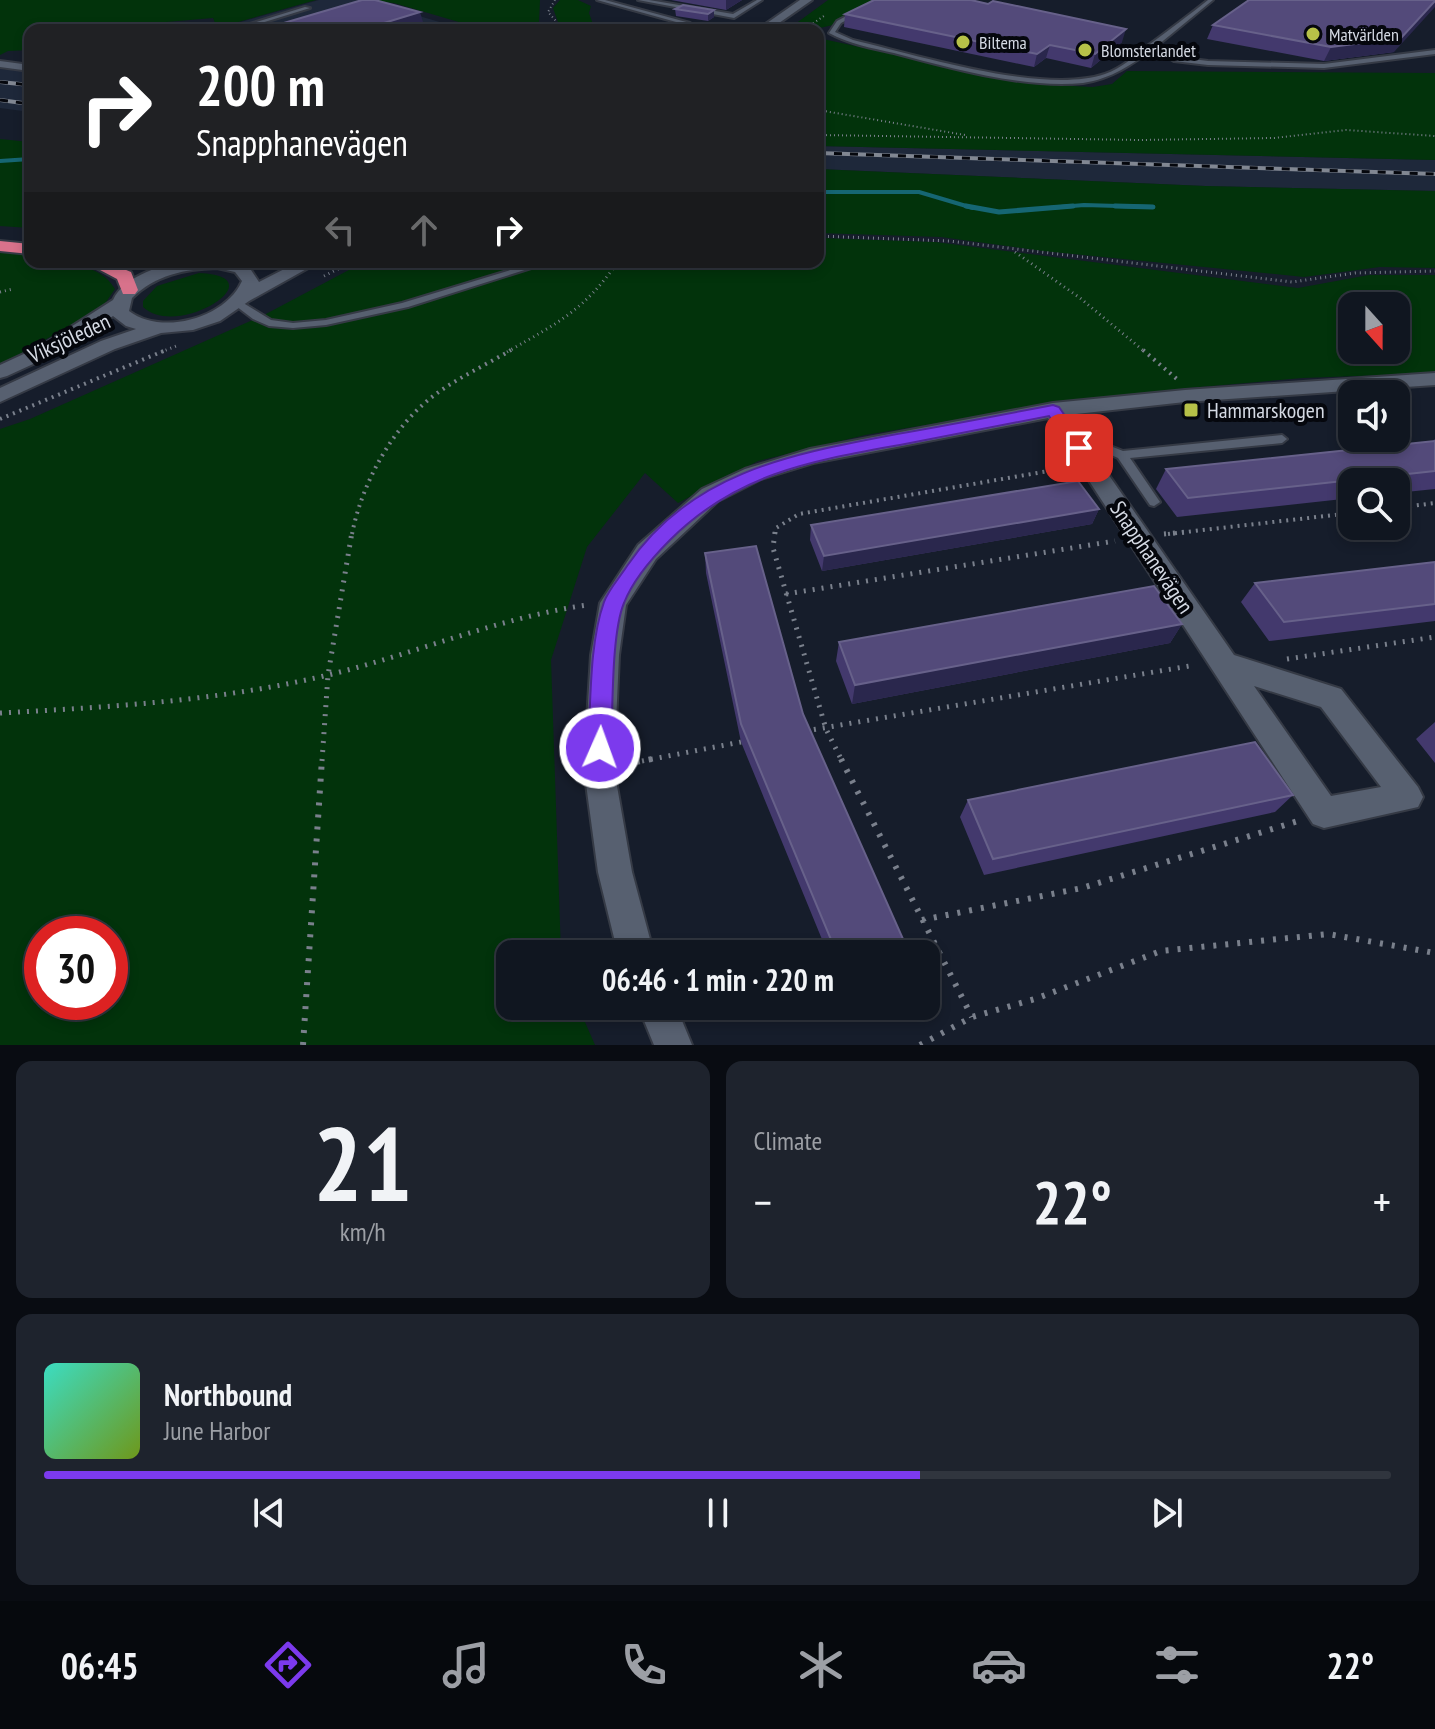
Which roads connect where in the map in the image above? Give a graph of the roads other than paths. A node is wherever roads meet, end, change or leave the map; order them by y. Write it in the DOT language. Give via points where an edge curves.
graph roads {
  1 [pos="599,0"];
  2 [pos="640,0"];
  3 [pos="679,0"];
  4 [pos="760,0"];
  5 [pos="807,0"];
  6 [pos="819,0"];
  7 [pos="1211,0"];
  8 [pos="668,7"];
  9 [pos="307,8"];
  10 [pos="863,9"];
  11 [pos="687,23"];
  12 [pos="253,24"];
  13 [pos="771,24"];
  14 [pos="784,24"];
  15 [pos="1153,44"];
  16 [pos="1435,52"];
  17 [pos="0,64"];
  18 [pos="24,67"];
  19 [pos="0,235"];
  20 [pos="24,237"];
  21 [pos="0,246"];
  22 [pos="24,248"];
  23 [pos="107,268"];
  24 [pos="186,268"];
  25 [pos="241,268"];
  26 [pos="300,268"];
  27 [pos="525,268"];
  28 [pos="124,297"];
  29 [pos="241,300"];
  30 [pos="160,328"];
  31 [pos="0,372"];
  32 [pos="1435,379"];
  33 [pos="0,396"];
  34 [pos="1061,422"];
  35 [pos="1282,439"];
  36 [pos="1122,455"];
  37 [pos="1154,502"];
  38 [pos="1224,664"];
  39 [pos="632,940"];
  40 [pos="663,1020"];
  41 [pos="673,1045"];
  1 -- 11 [label="lane"];
  2 -- 8 [label="lane"];
  3 -- 8 [label="lane"];
  4 -- 8 [label="lane" via="734,16"];
  5 -- 13 [label="street"];
  6 -- 14 [label="street"];
  7 -- 15 [label="lane"];
  9 -- 12 [label="lane"];
  10 -- 15 [label="lane" via="839,22 832,33 1042,81 1096,80"];
  15 -- 16 [label="lane" via="1174,59 1208,63 1324,66"];
  17 -- 18 [label="street"];
  19 -- 20 [label="highway"];
  21 -- 22 [label="highway"];
  23 -- 28 [label="highway" via="125,276"];
  24 -- 28 [label="street, Viksjöleden" via="155,275"];
  25 -- 29 [label="street" via="251,286"];
  26 -- 29 [label="street"];
  27 -- 29 [label="lane" via="324,323 269,323"];
  28 -- 30 [label="street" via="120,313 127,321"];
  28 -- 31 [label="street, Viksjöleden" via="48,350"];
  29 -- 30 [label="street, Viksjöleden" via="201,321"];
  30 -- 33 [label="street, Viksjöleden" via="108,345"];
  32 -- 34 [label="street" via="1196,395"];
  34 -- 36 [label="lane"];
  34 -- 38 [label="street, Snapphanevägen"];
  34 -- 39 [label="street" via="810,456 710,495 647,552 613,603 599,769 615,872"];
  35 -- 36 [label="lane"];
  36 -- 37 [label="lane"];
  38 -- 38 [label="street, Snapphanevägen" via="1324,813 1407,797 1331,698"];
  40 -- 41 [label="street"];
}
